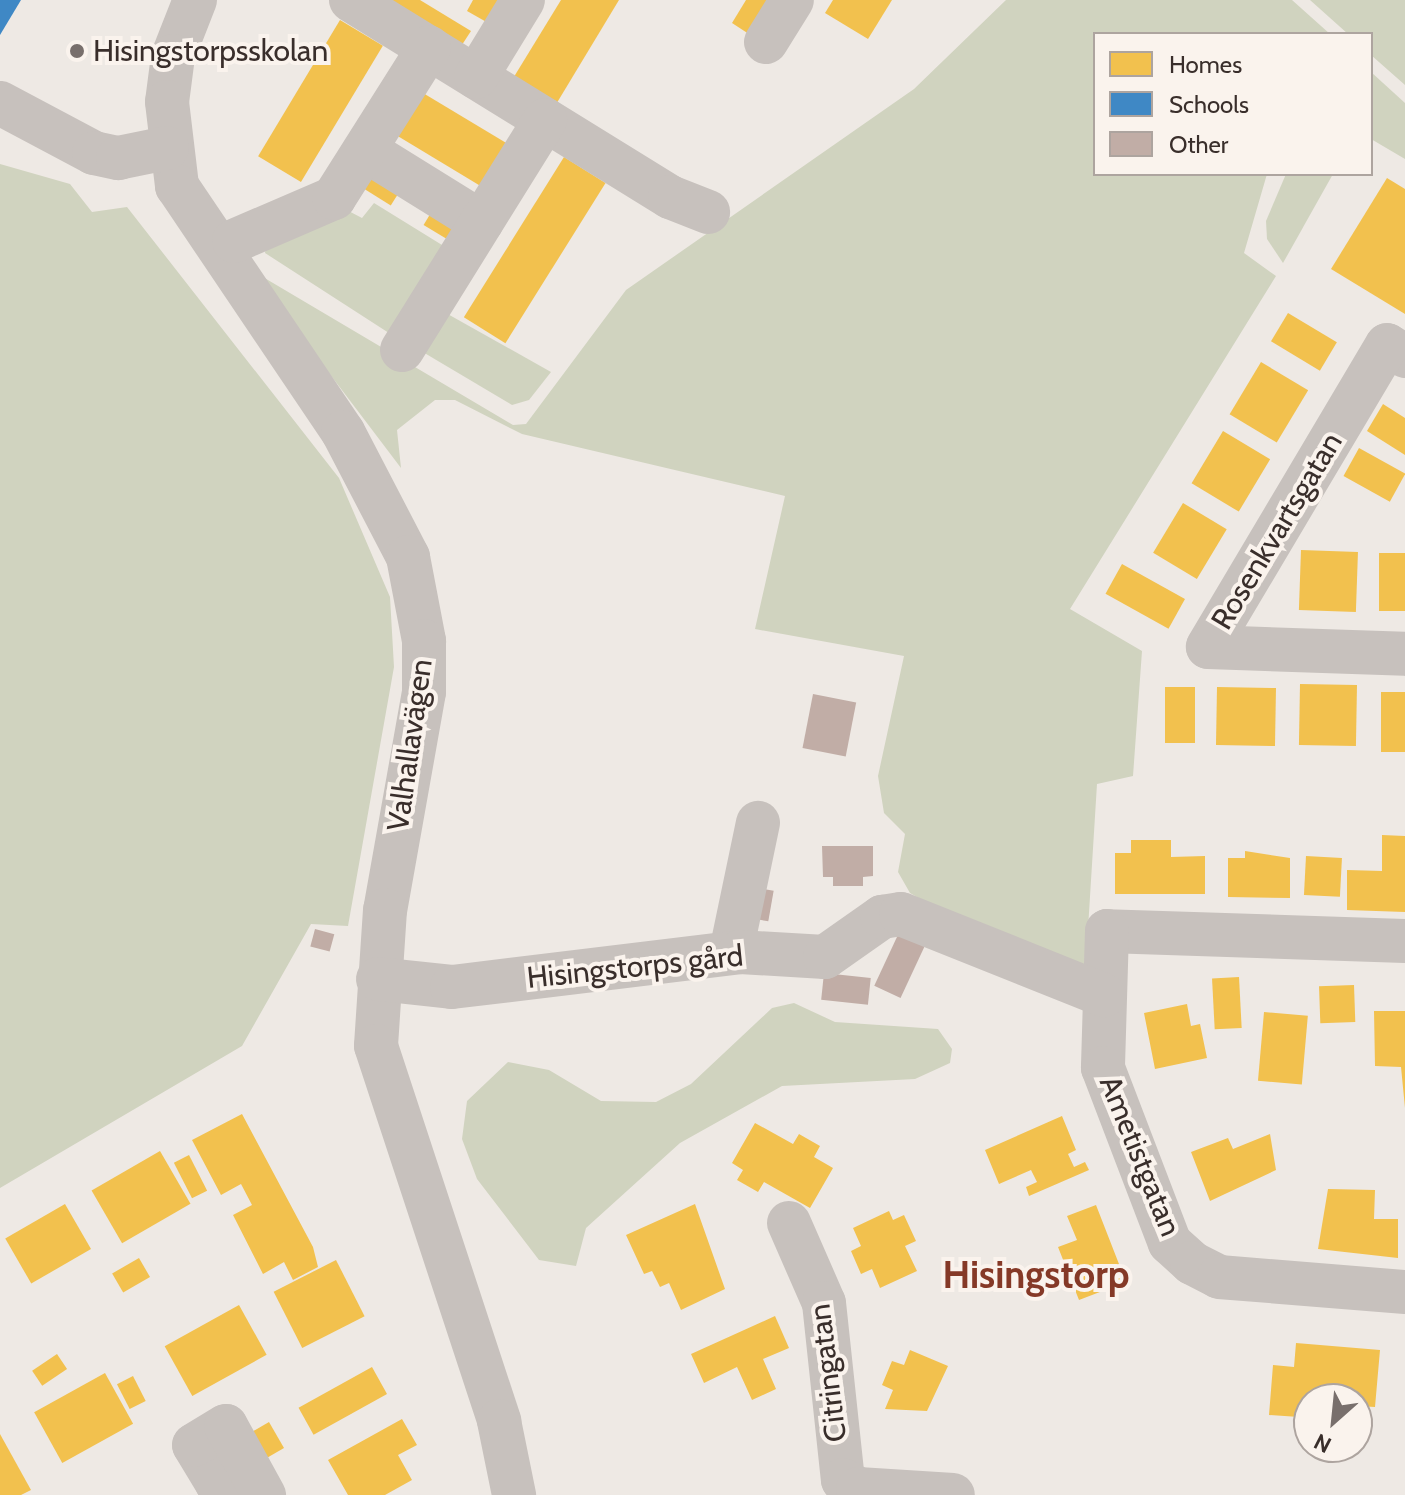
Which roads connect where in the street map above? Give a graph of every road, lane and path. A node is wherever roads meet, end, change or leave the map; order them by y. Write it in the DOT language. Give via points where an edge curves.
graph roads {
  1 [pos="195,0"];
  2 [pos="351,0"];
  3 [pos="523,0"];
  4 [pos="792,0"];
  5 [pos="766,42"];
  6 [pos="429,48"];
  7 [pos="476,77"];
  8 [pos="0,103"];
  9 [pos="545,120"];
  10 [pos="167,148"];
  11 [pos="365,150"];
  12 [pos="708,212"];
  13 [pos="481,222"];
  14 [pos="234,241"];
  15 [pos="402,350"];
  16 [pos="1405,356"];
  17 [pos="1405,654"];
  18 [pos="758,823"];
  19 [pos="1405,941"];
  20 [pos="731,952"];
  21 [pos="378,979"];
  22 [pos="1104,995"];
  23 [pos="789,1223"];
  24 [pos="1405,1292"];
  25 [pos="515,1494"];
  26 [pos="242,1495"];
  27 [pos="264,1495"];
  28 [pos="953,1495"];
  1 -- 10 [label="street, Valhallavägen" via="173,56"];
  2 -- 6 [label="street"];
  3 -- 7 [label="street"];
  4 -- 5 [label="street"];
  6 -- 7 [label="street"];
  6 -- 11 [label="street"];
  7 -- 9 [label="street"];
  8 -- 10 [label="street" via="94,153 118,158"];
  9 -- 12 [label="street" via="670,197"];
  9 -- 13 [label="street"];
  10 -- 21 [label="street, Valhallavägen" via="177,186 202,231 343,432 408,557 424,641 424,692"];
  11 -- 13 [label="street"];
  11 -- 14 [label="street" via="328,204"];
  13 -- 15 [label="street"];
  16 -- 17 [label="street, Rosenkvartsgatan" via="1387,345 1208,647"];
  18 -- 20 [label="street"];
  19 -- 22 [label="street, Ametistgatan" via="1107,931"];
  20 -- 21 [label="street, Hisingstorps gård" via="452,987"];
  20 -- 22 [label="street, Hisingstorps gård" via="825,957 882,917 901,914"];
  21 -- 25 [label="street, Valhallavägen" via="376,1046 499,1421"];
  22 -- 24 [label="street, Ametistgatan" via="1103,1068 1170,1243 1219,1277"];
  23 -- 28 [label="street, Citringatan" via="824,1303 843,1480 858,1489"];
  26 -- 27 [label="street" via="209,1475 194,1445 226,1426"];
}
